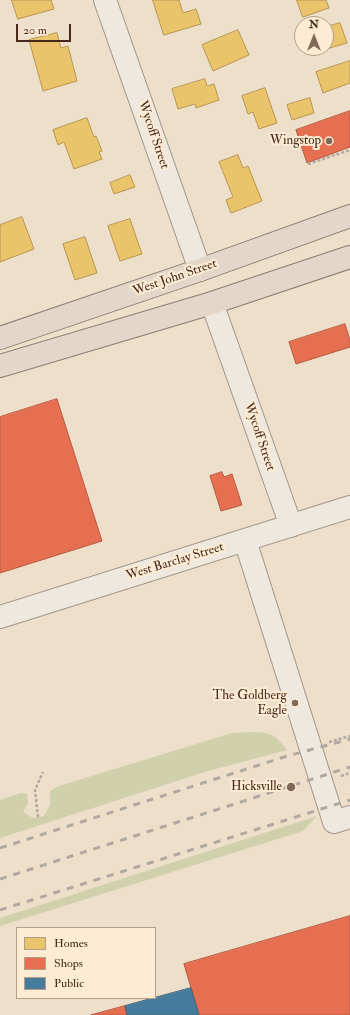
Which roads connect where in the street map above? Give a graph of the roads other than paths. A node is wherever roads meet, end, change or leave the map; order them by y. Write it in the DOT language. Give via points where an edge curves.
graph roads {
  1 [pos="105,0"];
  2 [pos="350,216"];
  3 [pos="350,257"];
  4 [pos="200,270"];
  5 [pos="212,303"];
  6 [pos="0,338"];
  7 [pos="0,366"];
  8 [pos="350,507"];
  9 [pos="291,526"];
  10 [pos="245,540"];
  11 [pos="0,617"];
  12 [pos="350,817"];
  1 -- 4 [label="street, Wycoff Street"];
  2 -- 4 [label="main road, West John Street"];
  3 -- 5 [label="main road"];
  4 -- 6 [label="main road, West John Street"];
  5 -- 7 [label="main road"];
  5 -- 9 [label="street, Wycoff Street"];
  8 -- 9 [label="street, West Barclay Street"];
  9 -- 10 [label="street, West Barclay Street"];
  10 -- 11 [label="street, West Barclay Street"];
  10 -- 12 [label="street" via="334,822"];
}
